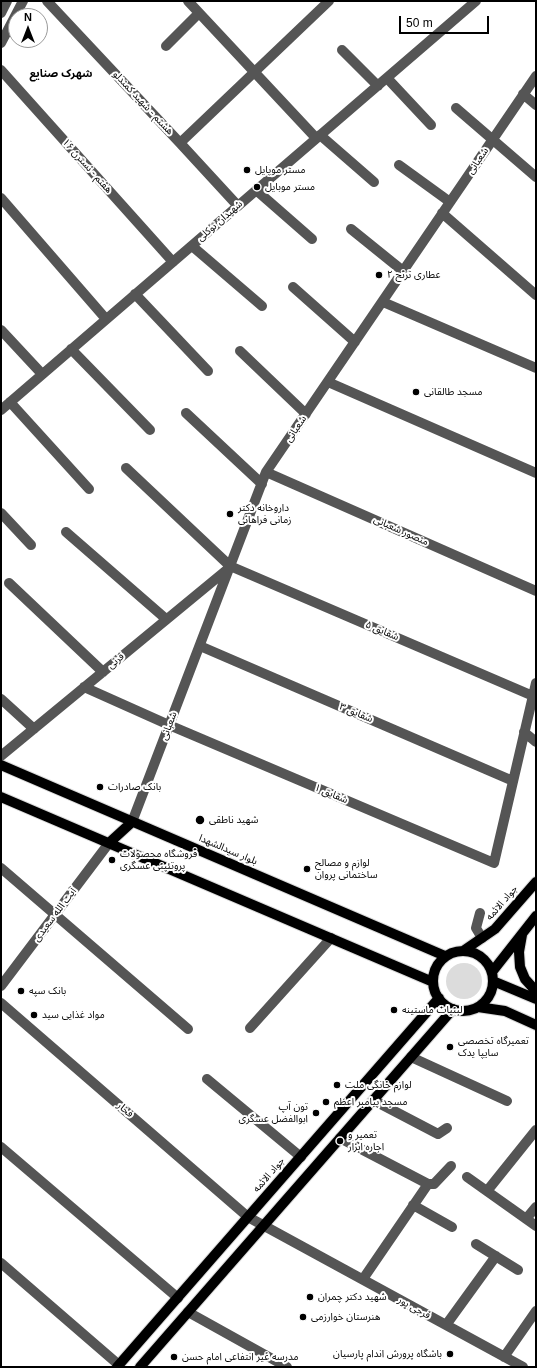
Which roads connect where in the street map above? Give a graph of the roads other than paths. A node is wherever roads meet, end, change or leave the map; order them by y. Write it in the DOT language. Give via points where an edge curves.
graph roads {
  1 [pos="7,1"];
  2 [pos="47,1"];
  3 [pos="329,1"];
  4 [pos="21,2"];
  5 [pos="471,3"];
  6 [pos="195,5"];
  7 [pos="1,13"];
  8 [pos="1,43"];
  9 [pos="166,46"];
  10 [pos="342,50"];
  11 [pos="1,70"];
  12 [pos="254,72"];
  13 [pos="536,76"];
  14 [pos="387,78"];
  15 [pos="378,86"];
  16 [pos="523,94"];
  17 [pos="536,105"];
  18 [pos="456,108"];
  19 [pos="431,125"];
  20 [pos="318,137"];
  21 [pos="493,139"];
  22 [pos="180,143"];
  23 [pos="399,165"];
  24 [pos="536,177"];
  25 [pos="374,182"];
  26 [pos="256,190"];
  27 [pos="1,198"];
  28 [pos="450,202"];
  29 [pos="238,206"];
  30 [pos="442,213"];
  31 [pos="351,229"];
  32 [pos="312,239"];
  33 [pos="192,246"];
  34 [pos="173,262"];
  35 [pos="403,271"];
  36 [pos="293,287"];
  37 [pos="135,294"];
  38 [pos="536,295"];
  39 [pos="383,302"];
  40 [pos="262,306"];
  41 [pos="106,319"];
  42 [pos="1,330"];
  43 [pos="355,342"];
  44 [pos="71,349"];
  45 [pos="240,351"];
  46 [pos="536,368"];
  47 [pos="208,371"];
  48 [pos="42,374"];
  49 [pos="328,382"];
  50 [pos="10,402"];
  51 [pos="1,410"];
  52 [pos="186,413"];
  53 [pos="306,414"];
  54 [pos="150,430"];
  55 [pos="126,468"];
  56 [pos="266,472"];
  57 [pos="536,473"];
  58 [pos="262,484"];
  59 [pos="89,489"];
  60 [pos="1,512"];
  61 [pos="66,532"];
  62 [pos="31,545"];
  63 [pos="230,566"];
  64 [pos="9,583"];
  65 [pos="536,591"];
  66 [pos="166,619"];
  67 [pos="200,646"];
  68 [pos="103,672"];
  69 [pos="536,683"];
  70 [pos="84,688"];
  71 [pos="533,696"];
  72 [pos="1,699"];
  73 [pos="169,725"];
  74 [pos="34,729"];
  75 [pos="524,732"];
  76 [pos="536,742"];
  77 [pos="1,756"];
  78 [pos="1,765"];
  79 [pos="513,780"];
  80 [pos="1,797"];
  81 [pos="132,822"];
  82 [pos="109,843"];
  83 [pos="1,868"];
  84 [pos="536,882"];
  85 [pos="480,912"];
  86 [pos="56,914"];
  87 [pos="536,916"];
  88 [pos="523,932"];
  89 [pos="331,938"];
  90 [pos="482,938"];
  91 [pos="464,951"];
  92 [pos="445,956"];
  93 [pos="493,977"];
  94 [pos="433,982"];
  95 [pos="1,986"];
  96 [pos="536,992"];
  97 [pos="439,998"];
  98 [pos="536,999"];
  99 [pos="1,1003"];
  100 [pos="478,1007"];
  101 [pos="453,1009"];
  102 [pos="536,1024"];
  103 [pos="250,1028"];
  104 [pos="188,1029"];
  105 [pos="411,1057"];
  106 [pos="207,1079"];
  107 [pos="373,1100"];
  108 [pos="507,1101"];
  109 [pos="447,1128"];
  110 [pos="536,1130"];
  111 [pos="340,1138"];
  112 [pos="1,1147"];
  113 [pos="301,1156"];
  114 [pos="451,1166"];
  115 [pos="467,1177"];
  116 [pos="428,1184"];
  117 [pos="487,1191"];
  118 [pos="414,1205"];
  119 [pos="536,1206"];
  120 [pos="248,1217"];
  121 [pos="526,1219"];
  122 [pos="264,1225"];
  123 [pos="536,1226"];
  124 [pos="452,1227"];
  125 [pos="476,1244"];
  126 [pos="496,1256"];
  127 [pos="1,1263"];
  128 [pos="518,1270"];
  129 [pos="363,1279"];
  130 [pos="178,1298"];
  131 [pos="536,1311"];
  132 [pos="188,1312"];
  133 [pos="446,1325"];
  134 [pos="504,1357"];
  135 [pos="118,1366"];
  136 [pos="140,1367"];
  137 [pos="287,1367"];
  138 [pos="523,1367"];
  1 -- 7 [label="street"];
  2 -- 22 [label="street, هشتم - شهید کمندلو"];
  3 -- 12 [label="street"];
  4 -- 8 [label="street"];
  5 -- 14 [label="street, شهیدان توکلی"];
  6 -- 9 [label="street"];
  6 -- 12 [label="street"];
  10 -- 15 [label="street"];
  11 -- 34 [label="street, هفتم - نسترن ۱۶"];
  12 -- 20 [label="street"];
  12 -- 22 [label="street"];
  13 -- 16 [label="street, شعبانی"];
  14 -- 15 [label="street, شهیدان توکلی"];
  14 -- 19 [label="street"];
  15 -- 20 [label="street, شهیدان توکلی"];
  16 -- 17 [label="street"];
  16 -- 21 [label="street, شعبانی"];
  18 -- 21 [label="street"];
  20 -- 25 [label="street"];
  20 -- 26 [label="street, شهیدان توکلی"];
  21 -- 24 [label="street"];
  21 -- 28 [label="street, شعبانی"];
  22 -- 29 [label="street, هشتم - شهید کمندلو"];
  23 -- 28 [label="street"];
  26 -- 29 [label="street, شهیدان توکلی"];
  26 -- 32 [label="street"];
  27 -- 41 [label="street"];
  28 -- 30 [label="street, شعبانی"];
  29 -- 33 [label="street, شهیدان توکلی"];
  30 -- 35 [label="street, شعبانی"];
  30 -- 38 [label="street"];
  31 -- 35 [label="street"];
  33 -- 34 [label="street, شهیدان توکلی"];
  33 -- 40 [label="street"];
  34 -- 37 [label="street, شهیدان توکلی"];
  35 -- 39 [label="street, شعبانی"];
  36 -- 43 [label="street"];
  37 -- 41 [label="street, شهیدان توکلی"];
  37 -- 47 [label="street"];
  39 -- 43 [label="street, شعبانی"];
  39 -- 46 [label="street"];
  41 -- 44 [label="street, شهیدان توکلی"];
  42 -- 48 [label="street"];
  43 -- 49 [label="street, شعبانی"];
  44 -- 48 [label="street, شهیدان توکلی"];
  44 -- 54 [label="street"];
  45 -- 53 [label="street"];
  48 -- 50 [label="street, شهیدان توکلی"];
  49 -- 53 [label="street, شعبانی"];
  49 -- 57 [label="street"];
  50 -- 51 [label="street, شهیدان توکلی"];
  50 -- 59 [label="street"];
  52 -- 58 [label="street"];
  53 -- 56 [label="street, شعبانی"];
  55 -- 63 [label="street"];
  56 -- 58 [label="street, شعبانی"];
  56 -- 65 [label="street, منصور شعبانی"];
  58 -- 63 [label="street, شعبانی"];
  60 -- 62 [label="street"];
  61 -- 66 [label="street"];
  63 -- 66 [label="street, قرنی"];
  63 -- 67 [label="street, شعبانی"];
  63 -- 71 [label="street, شقایق ۵"];
  64 -- 68 [label="street"];
  66 -- 68 [label="street, قرنی"];
  67 -- 73 [label="street, شعبانی"];
  67 -- 79 [label="street, شقایق ۳"];
  68 -- 70 [label="street, قرنی"];
  69 -- 71 [label="street"];
  70 -- 73 [label="street, شقایق ۱"];
  70 -- 74 [label="street, قرنی"];
  71 -- 75 [label="street"];
  72 -- 74 [label="street"];
  73 -- 79 [label="street, شقایق ۱" via="494,863"];
  73 -- 81 [label="street, شعبانی"];
  74 -- 77 [label="street, قرنی"];
  75 -- 76 [label="street"];
  75 -- 79 [label="street"];
  78 -- 81 [label="main road, بلوار سیدالشهدا"];
  80 -- 82 [label="main road"];
  81 -- 82 [label="main road"];
  81 -- 92 [label="main road, بلوار سیدالشهدا"];
  82 -- 86 [label="street, آیت الله سعیدی"];
  82 -- 89 [label="main road"];
  83 -- 86 [label="street"];
  84 -- 90 [label="main road, جواد الائمه" via="495,930"];
  85 -- 90 [label="street" via="476,928"];
  86 -- 95 [label="street, آیت الله سعیدی"];
  86 -- 104 [label="street"];
  87 -- 88 [label="main road"];
  88 -- 93 [label="main road"];
  88 -- 96 [label="main road" via="519,952 520,967 525,979"];
  89 -- 94 [label="main road"];
  89 -- 103 [label="street"];
  90 -- 91 [label="main road, جواد الائمه"];
  91 -- 92 [label="main road"];
  91 -- 93 [label="main road" via="473,952 488,963"];
  92 -- 94 [label="main road" via="434,972"];
  93 -- 98 [label="main road"];
  93 -- 100 [label="main road" via="489,996"];
  94 -- 97 [label="main road"];
  97 -- 101 [label="main road"];
  97 -- 113 [label="main road, جواد الائمه"];
  99 -- 120 [label="street, فخار"];
  100 -- 101 [label="main road" via="461,1011"];
  100 -- 102 [label="main road" via="505,1011"];
  101 -- 105 [label="main road"];
  105 -- 107 [label="main road"];
  105 -- 108 [label="street"];
  106 -- 113 [label="street"];
  107 -- 109 [label="street" via="438,1134"];
  107 -- 111 [label="main road"];
  110 -- 117 [label="street"];
  111 -- 116 [label="street"];
  111 -- 122 [label="main road"];
  112 -- 130 [label="street"];
  113 -- 120 [label="main road, جواد الائمه"];
  114 -- 116 [label="street" via="434,1184"];
  115 -- 117 [label="street"];
  116 -- 118 [label="street"];
  117 -- 121 [label="street"];
  118 -- 124 [label="street"];
  118 -- 129 [label="street"];
  119 -- 121 [label="street"];
  120 -- 122 [label="street, فخار"];
  120 -- 130 [label="main road, جواد الائمه"];
  121 -- 123 [label="street"];
  122 -- 129 [label="street, فرجی پور"];
  122 -- 132 [label="main road"];
  125 -- 126 [label="street"];
  126 -- 128 [label="street"];
  126 -- 133 [label="street"];
  127 -- 135 [label="street"];
  129 -- 133 [label="street, فرجی پور"];
  130 -- 135 [label="main road, جواد الائمه"];
  131 -- 134 [label="street"];
  132 -- 136 [label="main road"];
  132 -- 137 [label="street"];
  133 -- 134 [label="street, فرجی پور"];
  134 -- 138 [label="street, فرجی پور"];
}
